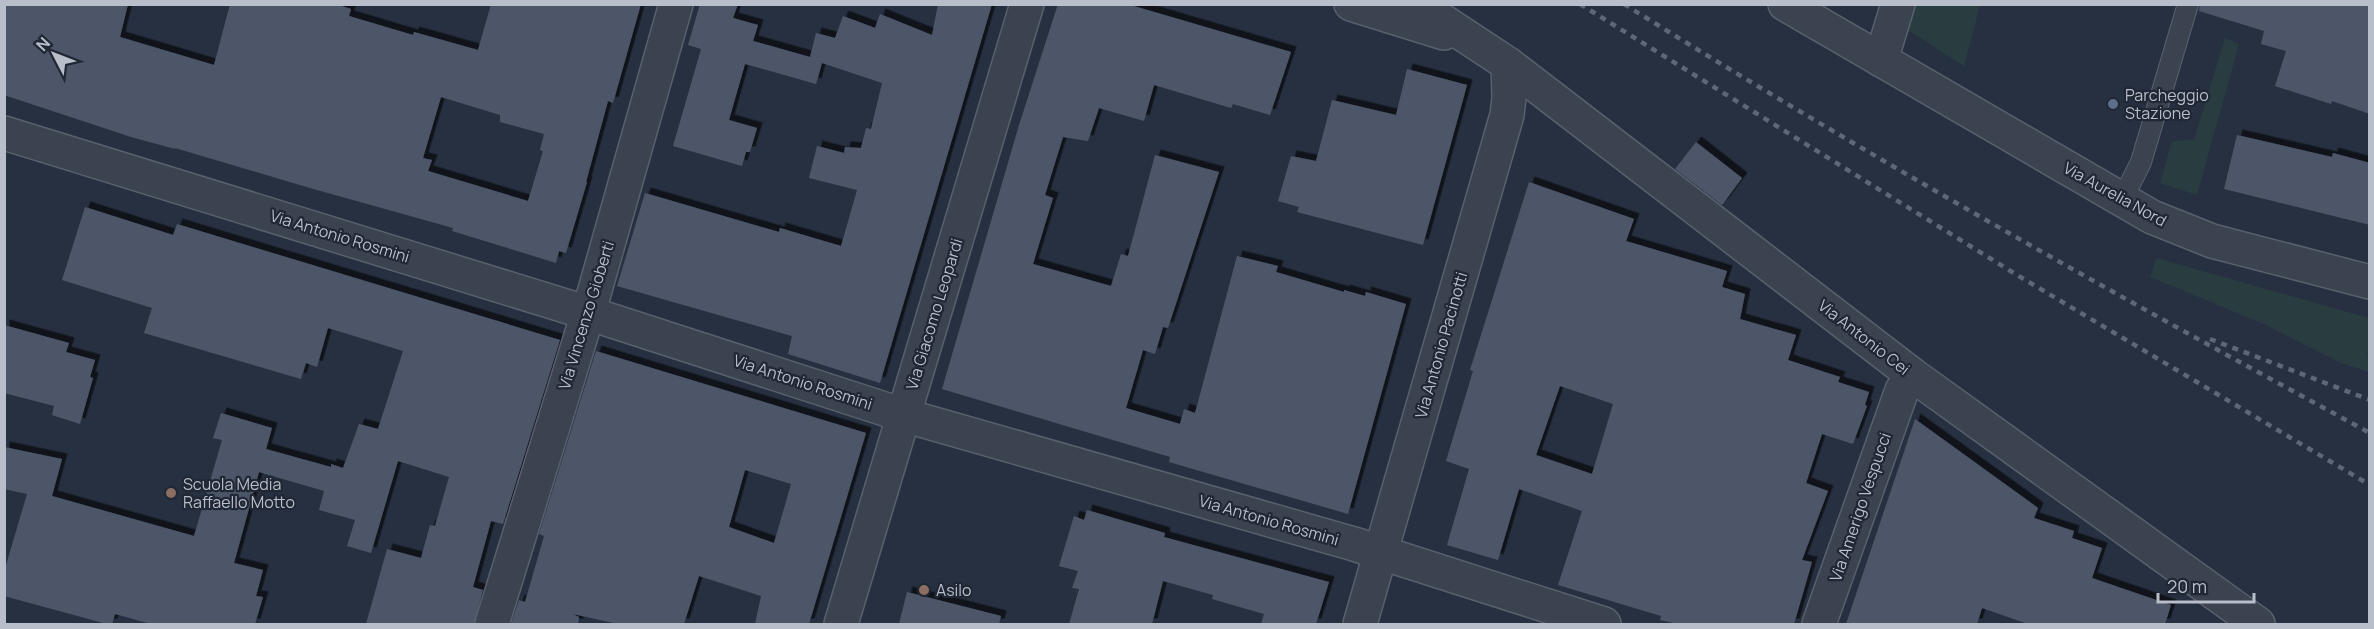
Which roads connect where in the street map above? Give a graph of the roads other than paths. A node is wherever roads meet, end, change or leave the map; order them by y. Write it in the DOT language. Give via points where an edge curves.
graph roads {
  1 [pos="676,4"];
  2 [pos="1027,4"];
  3 [pos="1351,4"];
  4 [pos="1417,4"];
  5 [pos="1785,4"];
  6 [pos="1898,4"];
  7 [pos="2188,4"];
  8 [pos="1475,42"];
  9 [pos="1881,60"];
  10 [pos="1508,64"];
  11 [pos="4,133"];
  12 [pos="2122,200"];
  13 [pos="2370,282"];
  14 [pos="588,313"];
  15 [pos="1902,390"];
  16 [pos="903,414"];
  17 [pos="1380,553"];
  18 [pos="492,624"];
  19 [pos="841,624"];
  20 [pos="1360,624"];
  21 [pos="1604,624"];
  22 [pos="1819,624"];
  23 [pos="2259,624"];
  1 -- 14 [label="street, Via Vincenzo Gioberti"];
  2 -- 16 [label="street, Via Giacomo Leopardi"];
  3 -- 8 [label="street, Via Antonio Cei"];
  4 -- 8 [label="street, Via Antonio Cei"];
  5 -- 9 [label="street, Via Aurelia Nord"];
  6 -- 9 [label="street"];
  7 -- 12 [label="lane" via="2141,162"];
  8 -- 10 [label="street, Via Antonio Cei"];
  9 -- 12 [label="street, Via Aurelia Nord"];
  10 -- 17 [label="street, Via Antonio Pacinotti" via="1507,115"];
  10 -- 23 [label="street, Via Antonio Cei" via="1914,376"];
  11 -- 14 [label="street, Via Antonio Rosmini"];
  12 -- 13 [label="street, Via Aurelia Nord" via="2152,217 2212,241"];
  14 -- 16 [label="street, Via Antonio Rosmini"];
  14 -- 18 [label="street, Via Vincenzo Gioberti"];
  15 -- 22 [label="street, Via Amerigo Vespucci"];
  16 -- 17 [label="street, Via Antonio Rosmini"];
  16 -- 19 [label="street, Via Giacomo Leopardi"];
  17 -- 20 [label="street, Via Antonio Pacinotti"];
  17 -- 21 [label="street, Via Antonio Rosmini"];
}
